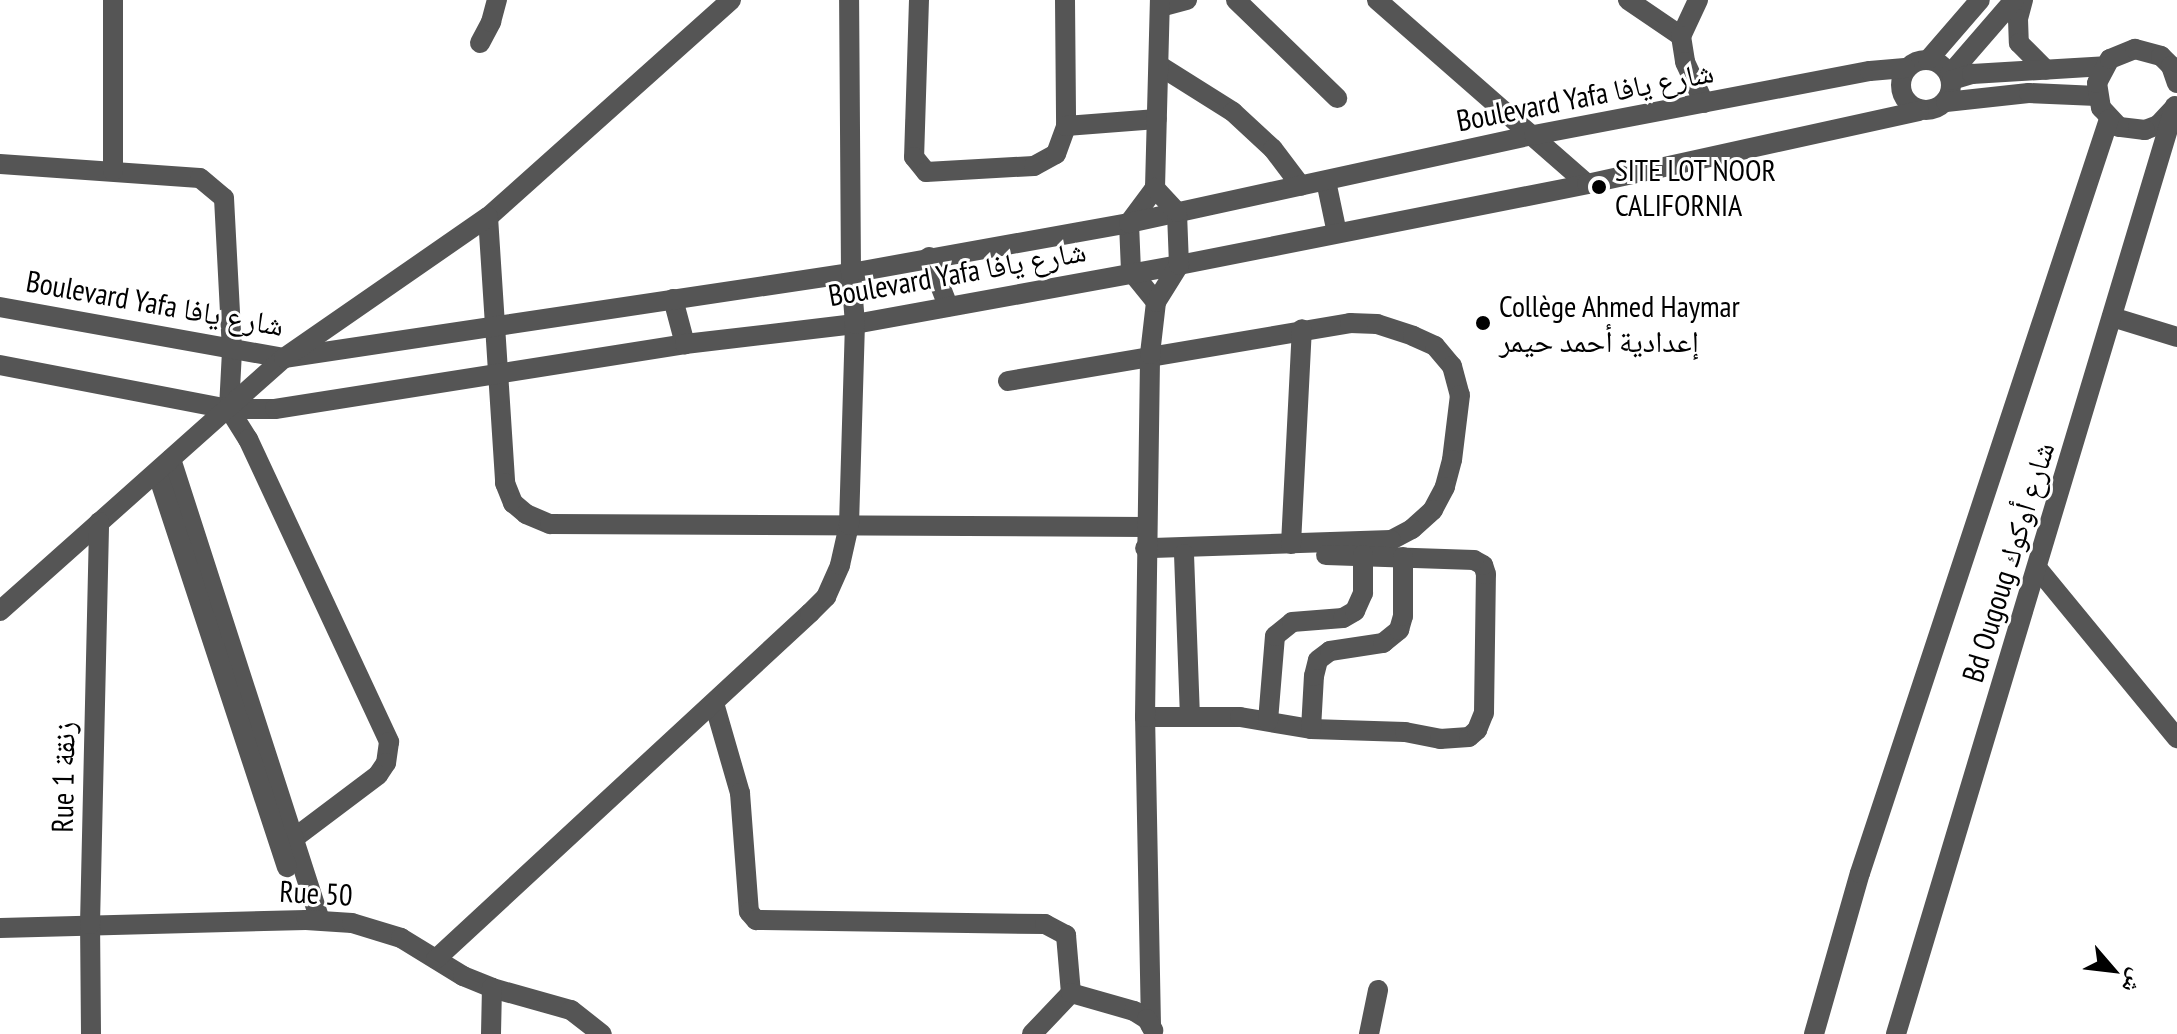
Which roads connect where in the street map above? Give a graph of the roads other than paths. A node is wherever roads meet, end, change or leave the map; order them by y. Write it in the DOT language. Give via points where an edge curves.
graph roads {
  1 [pos="113,0"];
  2 [pos="497,0"];
  3 [pos="731,0"];
  4 [pos="849,0"];
  5 [pos="919,0"];
  6 [pos="1065,0"];
  7 [pos="1187,0"];
  8 [pos="1236,0"];
  9 [pos="1377,0"];
  10 [pos="1628,0"];
  11 [pos="1698,0"];
  12 [pos="1980,0"];
  13 [pos="2014,0"];
  14 [pos="2023,0"];
  15 [pos="1160,4"];
  16 [pos="1681,36"];
  17 [pos="480,43"];
  18 [pos="1928,60"];
  19 [pos="1160,66"];
  20 [pos="2105,66"];
  21 [pos="1905,68"];
  22 [pos="2046,70"];
  23 [pos="1951,77"];
  24 [pos="2177,83"];
  25 [pos="2097,96"];
  26 [pos="1337,98"];
  27 [pos="2176,101"];
  28 [pos="1946,102"];
  29 [pos="1704,103"];
  30 [pos="1919,111"];
  31 [pos="1157,119"];
  32 [pos="2109,119"];
  33 [pos="1066,126"];
  34 [pos="1534,135"];
  35 [pos="0,164"];
  36 [pos="113,171"];
  37 [pos="1326,181"];
  38 [pos="1587,184"];
  39 [pos="1301,186"];
  40 [pos="1155,188"];
  41 [pos="1177,212"];
  42 [pos="488,217"];
  43 [pos="1129,223"];
  44 [pos="1337,233"];
  45 [pos="929,257"];
  46 [pos="1179,265"];
  47 [pos="1131,271"];
  48 [pos="851,273"];
  49 [pos="673,299"];
  50 [pos="1156,302"];
  51 [pos="948,306"];
  52 [pos="0,307"];
  53 [pos="2112,317"];
  54 [pos="855,324"];
  55 [pos="497,327"];
  56 [pos="1302,329"];
  57 [pos="2177,337"];
  58 [pos="685,344"];
  59 [pos="232,351"];
  60 [pos="1150,354"];
  61 [pos="284,358"];
  62 [pos="0,365"];
  63 [pos="499,374"];
  64 [pos="1008,381"];
  65 [pos="229,409"];
  66 [pos="164,466"];
  67 [pos="99,522"];
  68 [pos="849,525"];
  69 [pos="1146,543"];
  70 [pos="1291,544"];
  71 [pos="1184,554"];
  72 [pos="1363,555"];
  73 [pos="1403,557"];
  74 [pos="2038,569"];
  75 [pos="0,611"];
  76 [pos="714,703"];
  77 [pos="1145,717"];
  78 [pos="1190,717"];
  79 [pos="1268,721"];
  80 [pos="1311,729"];
  81 [pos="2177,738"];
  82 [pos="293,839"];
  83 [pos="313,920"];
  84 [pos="90,924"];
  85 [pos="0,928"];
  86 [pos="436,959"];
  87 [pos="492,988"];
  88 [pos="1378,990"];
  89 [pos="1071,993"];
  90 [pos="1153,1030"];
  91 [pos="91,1034"];
  92 [pos="491,1034"];
  93 [pos="602,1034"];
  94 [pos="1032,1034"];
  95 [pos="1369,1034"];
  96 [pos="1814,1034"];
  97 [pos="1896,1034"];
  1 -- 36 [label="street"];
  2 -- 17 [label="street"];
  3 -- 42 [label="street"];
  4 -- 48 [label="street"];
  5 -- 33 [label="street" via="914,157 926,172 1034,166 1056,154"];
  6 -- 33 [label="street"];
  7 -- 15 [label="street"];
  8 -- 26 [label="street"];
  9 -- 34 [label="street"];
  10 -- 16 [label="street"];
  11 -- 16 [label="street"];
  12 -- 18 [label="street"];
  13 -- 23 [label="street"];
  14 -- 22 [label="street" via="2019,43"];
  15 -- 19 [label="street"];
  16 -- 29 [label="street" via="1685,62"];
  18 -- 21 [label="street"];
  18 -- 23 [label="street"];
  19 -- 31 [label="street"];
  19 -- 39 [label="street" via="1233,112 1273,149"];
  20 -- 22 [label="street"];
  20 -- 24 [label="street" via="2122,52 2149,50 2171,66"];
  20 -- 25 [label="street"];
  21 -- 29 [label="street, Boulevard Yafa شارع يافا"];
  21 -- 30 [label="street" via="1900,91"];
  22 -- 23 [label="street"];
  23 -- 28 [label="street"];
  25 -- 28 [label="street" via="2029,93"];
  25 -- 32 [label="street"];
  27 -- 32 [label="street" via="2158,125 2145,130 2119,127"];
  27 -- 53 [label="street, Bd Ougoug شارع أوكوك"];
  28 -- 30 [label="street"];
  29 -- 34 [label="street, Boulevard Yafa شارع يافا"];
  30 -- 38 [label="street, Boulevard Yafa شارع يافا"];
  31 -- 33 [label="street"];
  31 -- 40 [label="street"];
  32 -- 96 [label="street, Bd Ougoug شارع أوكوك" via="1860,873"];
  34 -- 37 [label="street, Boulevard Yafa شارع يافا"];
  34 -- 38 [label="street"];
  35 -- 36 [label="street"];
  36 -- 59 [label="street" via="200,178 224,198"];
  37 -- 39 [label="street, Boulevard Yafa شارع يافا"];
  37 -- 44 [label="street"];
  38 -- 44 [label="street, Boulevard Yafa شارع يافا"];
  39 -- 41 [label="street, Boulevard Yafa شارع يافا"];
  40 -- 41 [label="street"];
  40 -- 43 [label="street"];
  41 -- 43 [label="street, Boulevard Yafa شارع يافا"];
  41 -- 46 [label="street"];
  42 -- 55 [label="street"];
  42 -- 61 [label="street"];
  43 -- 45 [label="street, Boulevard Yafa شارع يافا"];
  43 -- 47 [label="street"];
  44 -- 46 [label="street, Boulevard Yafa شارع يافا"];
  45 -- 48 [label="street, Boulevard Yafa شارع يافا"];
  45 -- 51 [label="street"];
  46 -- 47 [label="street, Boulevard Yafa شارع يافا"];
  46 -- 50 [label="street"];
  47 -- 50 [label="street"];
  47 -- 51 [label="street, Boulevard Yafa شارع يافا"];
  48 -- 49 [label="street, Boulevard Yafa شارع يافا"];
  48 -- 54 [label="street"];
  49 -- 55 [label="street, Boulevard Yafa شارع يافا"];
  49 -- 58 [label="street"];
  50 -- 60 [label="street"];
  51 -- 54 [label="street, Boulevard Yafa شارع يافا"];
  52 -- 59 [label="street, Boulevard Yafa شارع يافا"];
  53 -- 57 [label="street"];
  53 -- 74 [label="street, Bd Ougoug شارع أوكوك"];
  54 -- 58 [label="street, Boulevard Yafa شارع يافا"];
  54 -- 68 [label="street"];
  55 -- 61 [label="street, Boulevard Yafa شارع يافا"];
  55 -- 63 [label="street"];
  56 -- 60 [label="street"];
  56 -- 70 [label="street"];
  56 -- 70 [label="street" via="1377,324 1413,336 1435,346 1452,366 1460,395 1445,487 1433,510 1412,529 1391,540"];
  58 -- 63 [label="street, Boulevard Yafa شارع يافا"];
  59 -- 61 [label="street, Boulevard Yafa شارع يافا"];
  59 -- 65 [label="street"];
  60 -- 64 [label="street"];
  60 -- 69 [label="street"];
  61 -- 65 [label="street"];
  62 -- 65 [label="street, Boulevard Yafa شارع يافا"];
  63 -- 65 [label="street, Boulevard Yafa شارع يافا" via="275,409"];
  63 -- 68 [label="street" via="505,483 513,503 526,514 550,524"];
  65 -- 66 [label="street"];
  65 -- 82 [label="street" via="248,439 389,742 378,775"];
  66 -- 67 [label="street"];
  66 -- 82 [label="street"];
  66 -- 83 [label="street"];
  67 -- 75 [label="street"];
  67 -- 84 [label="street, Rue 1 زنقة"];
  68 -- 69 [label="street"];
  68 -- 76 [label="street" via="826,597"];
  69 -- 70 [label="street"];
  69 -- 71 [label="street"];
  69 -- 77 [label="street"];
  71 -- 72 [label="street"];
  71 -- 78 [label="street"];
  72 -- 73 [label="street"];
  72 -- 79 [label="street" via="1363,593 1355,611 1343,618 1292,622 1275,636"];
  73 -- 80 [label="street" via="1399,630 1383,643 1330,651 1318,660"];
  73 -- 80 [label="street" via="1474,560 1485,569 1481,725 1469,737 1453,740 1405,732"];
  74 -- 81 [label="street"];
  74 -- 97 [label="street, Bd Ougoug شارع أوكوك"];
  76 -- 86 [label="street"];
  76 -- 89 [label="street" via="740,793 749,912 756,920 1045,924 1066,935"];
  77 -- 78 [label="street"];
  77 -- 90 [label="street"];
  78 -- 79 [label="street"];
  79 -- 80 [label="street"];
  82 -- 83 [label="street"];
  83 -- 84 [label="street, Rue 50"];
  83 -- 86 [label="street, Rue 50" via="377,929"];
  84 -- 85 [label="street, Rue 50"];
  84 -- 91 [label="street, Rue 1 زنقة"];
  86 -- 87 [label="street, Rue 50"];
  87 -- 92 [label="street"];
  87 -- 93 [label="street, Rue 50" via="571,1010"];
  88 -- 95 [label="street"];
  89 -- 90 [label="street" via="1134,1011"];
  89 -- 94 [label="street"];
}
